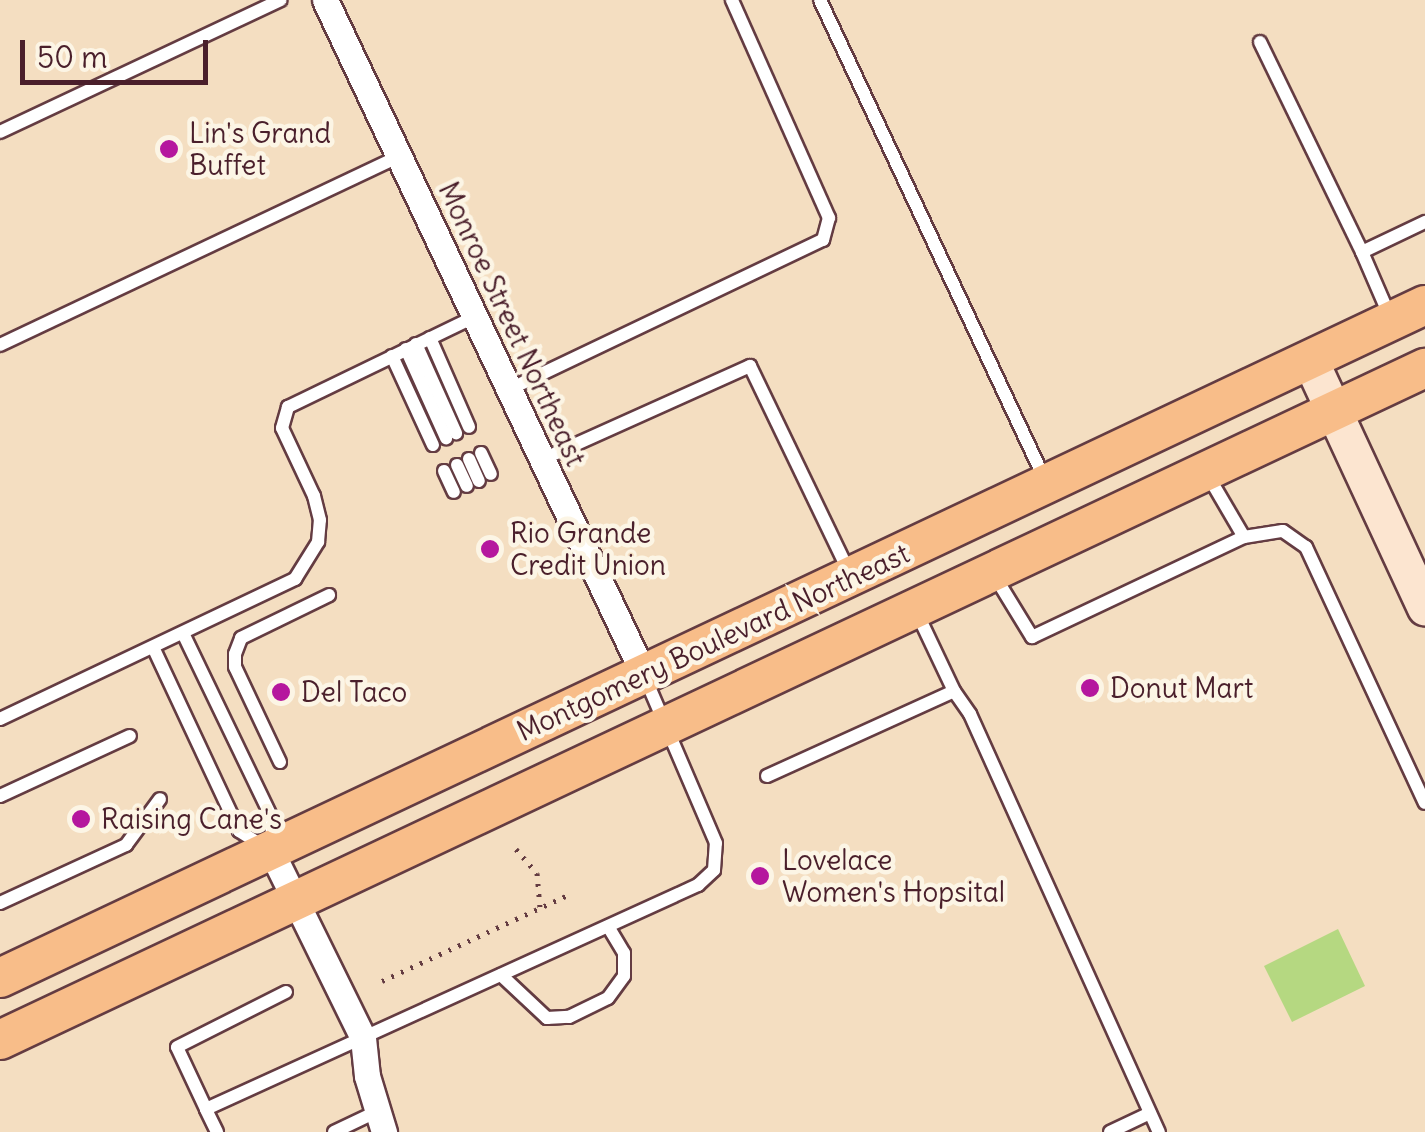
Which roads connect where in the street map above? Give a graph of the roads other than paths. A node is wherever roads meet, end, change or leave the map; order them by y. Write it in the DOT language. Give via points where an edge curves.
graph roads {
  1 [pos="280,0"];
  2 [pos="325,0"];
  3 [pos="732,0"];
  4 [pos="820,0"];
  5 [pos="1260,42"];
  6 [pos="0,132"];
  7 [pos="400,156"];
  8 [pos="1425,222"];
  9 [pos="1362,252"];
  10 [pos="1408,313"];
  11 [pos="476,316"];
  12 [pos="417,344"];
  13 [pos="0,345"];
  14 [pos="392,356"];
  15 [pos="1310,360"];
  16 [pos="1425,368"];
  17 [pos="510,389"];
  18 [pos="1334,412"];
  19 [pos="451,436"];
  20 [pos="543,459"];
  21 [pos="1206,472"];
  22 [pos="473,483"];
  23 [pos="1047,484"];
  24 [pos="1244,537"];
  25 [pos="992,572"];
  26 [pos="851,577"];
  27 [pos="330,595"];
  28 [pos="915,608"];
  29 [pos="1425,608"];
  30 [pos="183,634"];
  31 [pos="154,648"];
  32 [pos="644,675"];
  33 [pos="954,692"];
  34 [pos="0,718"];
  35 [pos="666,726"];
  36 [pos="130,736"];
  37 [pos="280,762"];
  38 [pos="767,776"];
  39 [pos="0,796"];
  40 [pos="160,799"];
  41 [pos="1425,803"];
  42 [pos="271,851"];
  43 [pos="294,900"];
  44 [pos="0,903"];
  45 [pos="608,926"];
  46 [pos="501,975"];
  47 [pos="0,978"];
  48 [pos="286,992"];
  49 [pos="364,1038"];
  50 [pos="0,1040"];
  51 [pos="206,1110"];
  52 [pos="1150,1114"];
  53 [pos="381,1122"];
  54 [pos="217,1132"];
  55 [pos="334,1132"];
  56 [pos="1110,1132"];
  57 [pos="1159,1132"];
  1 -- 6 [label="lane"];
  2 -- 7 [label="street, Monroe Street Northeast"];
  3 -- 17 [label="lane" via="829,218 823,240"];
  4 -- 23 [label="lane"];
  5 -- 9 [label="lane"];
  7 -- 11 [label="street, Monroe Street Northeast"];
  7 -- 13 [label="lane"];
  8 -- 9 [label="lane"];
  9 -- 10 [label="lane"];
  10 -- 15 [label="main road, Montgomery Boulevard Northeast"];
  11 -- 12 [label="lane"];
  11 -- 17 [label="street, Monroe Street Northeast"];
  12 -- 14 [label="lane"];
  12 -- 19 [label="lane"];
  12 -- 19 [label="lane"];
  14 -- 19 [label="lane"];
  14 -- 30 [label="lane" via="293,403 284,414 284,434 320,520 309,562 276,590"];
  15 -- 18 [label="main road"];
  15 -- 23 [label="main road, Montgomery Boulevard Northeast"];
  16 -- 18 [label="main road, Montgomery Boulevard Northeast"];
  17 -- 20 [label="street, Monroe Street Northeast"];
  18 -- 21 [label="main road, Montgomery Boulevard Northeast"];
  18 -- 29 [label="main road"];
  20 -- 26 [label="lane" via="750,366"];
  20 -- 32 [label="street, Monroe Street Northeast"];
  21 -- 24 [label="lane"];
  21 -- 25 [label="main road, Montgomery Boulevard Northeast"];
  22 -- 22 [label="lane" via="463,462"];
  23 -- 26 [label="main road, Montgomery Boulevard Northeast"];
  24 -- 25 [label="lane" via="1032,637"];
  24 -- 41 [label="lane" via="1283,531 1306,547"];
  25 -- 28 [label="main road, Montgomery Boulevard Northeast"];
  26 -- 32 [label="main road, Montgomery Boulevard Northeast"];
  27 -- 37 [label="lane" via="241,638 235,654 235,668"];
  28 -- 33 [label="lane"];
  28 -- 35 [label="main road, Montgomery Boulevard Northeast"];
  30 -- 31 [label="lane"];
  30 -- 42 [label="lane" via="272,818"];
  31 -- 34 [label="lane"];
  31 -- 42 [label="lane" via="239,830"];
  32 -- 35 [label="lane"];
  32 -- 42 [label="main road, Montgomery Boulevard Northeast"];
  33 -- 38 [label="lane"];
  33 -- 52 [label="lane" via="970,714"];
  35 -- 43 [label="main road, Montgomery Boulevard Northeast"];
  35 -- 45 [label="lane" via="716,842 714,870 698,885"];
  36 -- 39 [label="lane"];
  40 -- 44 [label="lane" via="126,846"];
  42 -- 43 [label="street"];
  42 -- 47 [label="main road, Montgomery Boulevard Northeast"];
  43 -- 49 [label="street"];
  43 -- 50 [label="main road, Montgomery Boulevard Northeast"];
  45 -- 46 [label="lane"];
  45 -- 46 [label="lane" via="624,953 624,976 608,998 569,1017 547,1018"];
  46 -- 49 [label="lane"];
  48 -- 51 [label="lane" via="176,1047"];
  49 -- 51 [label="lane"];
  49 -- 53 [label="street"];
  51 -- 54 [label="lane"];
  52 -- 56 [label="lane"];
  52 -- 57 [label="lane"];
  53 -- 55 [label="lane"];
}
